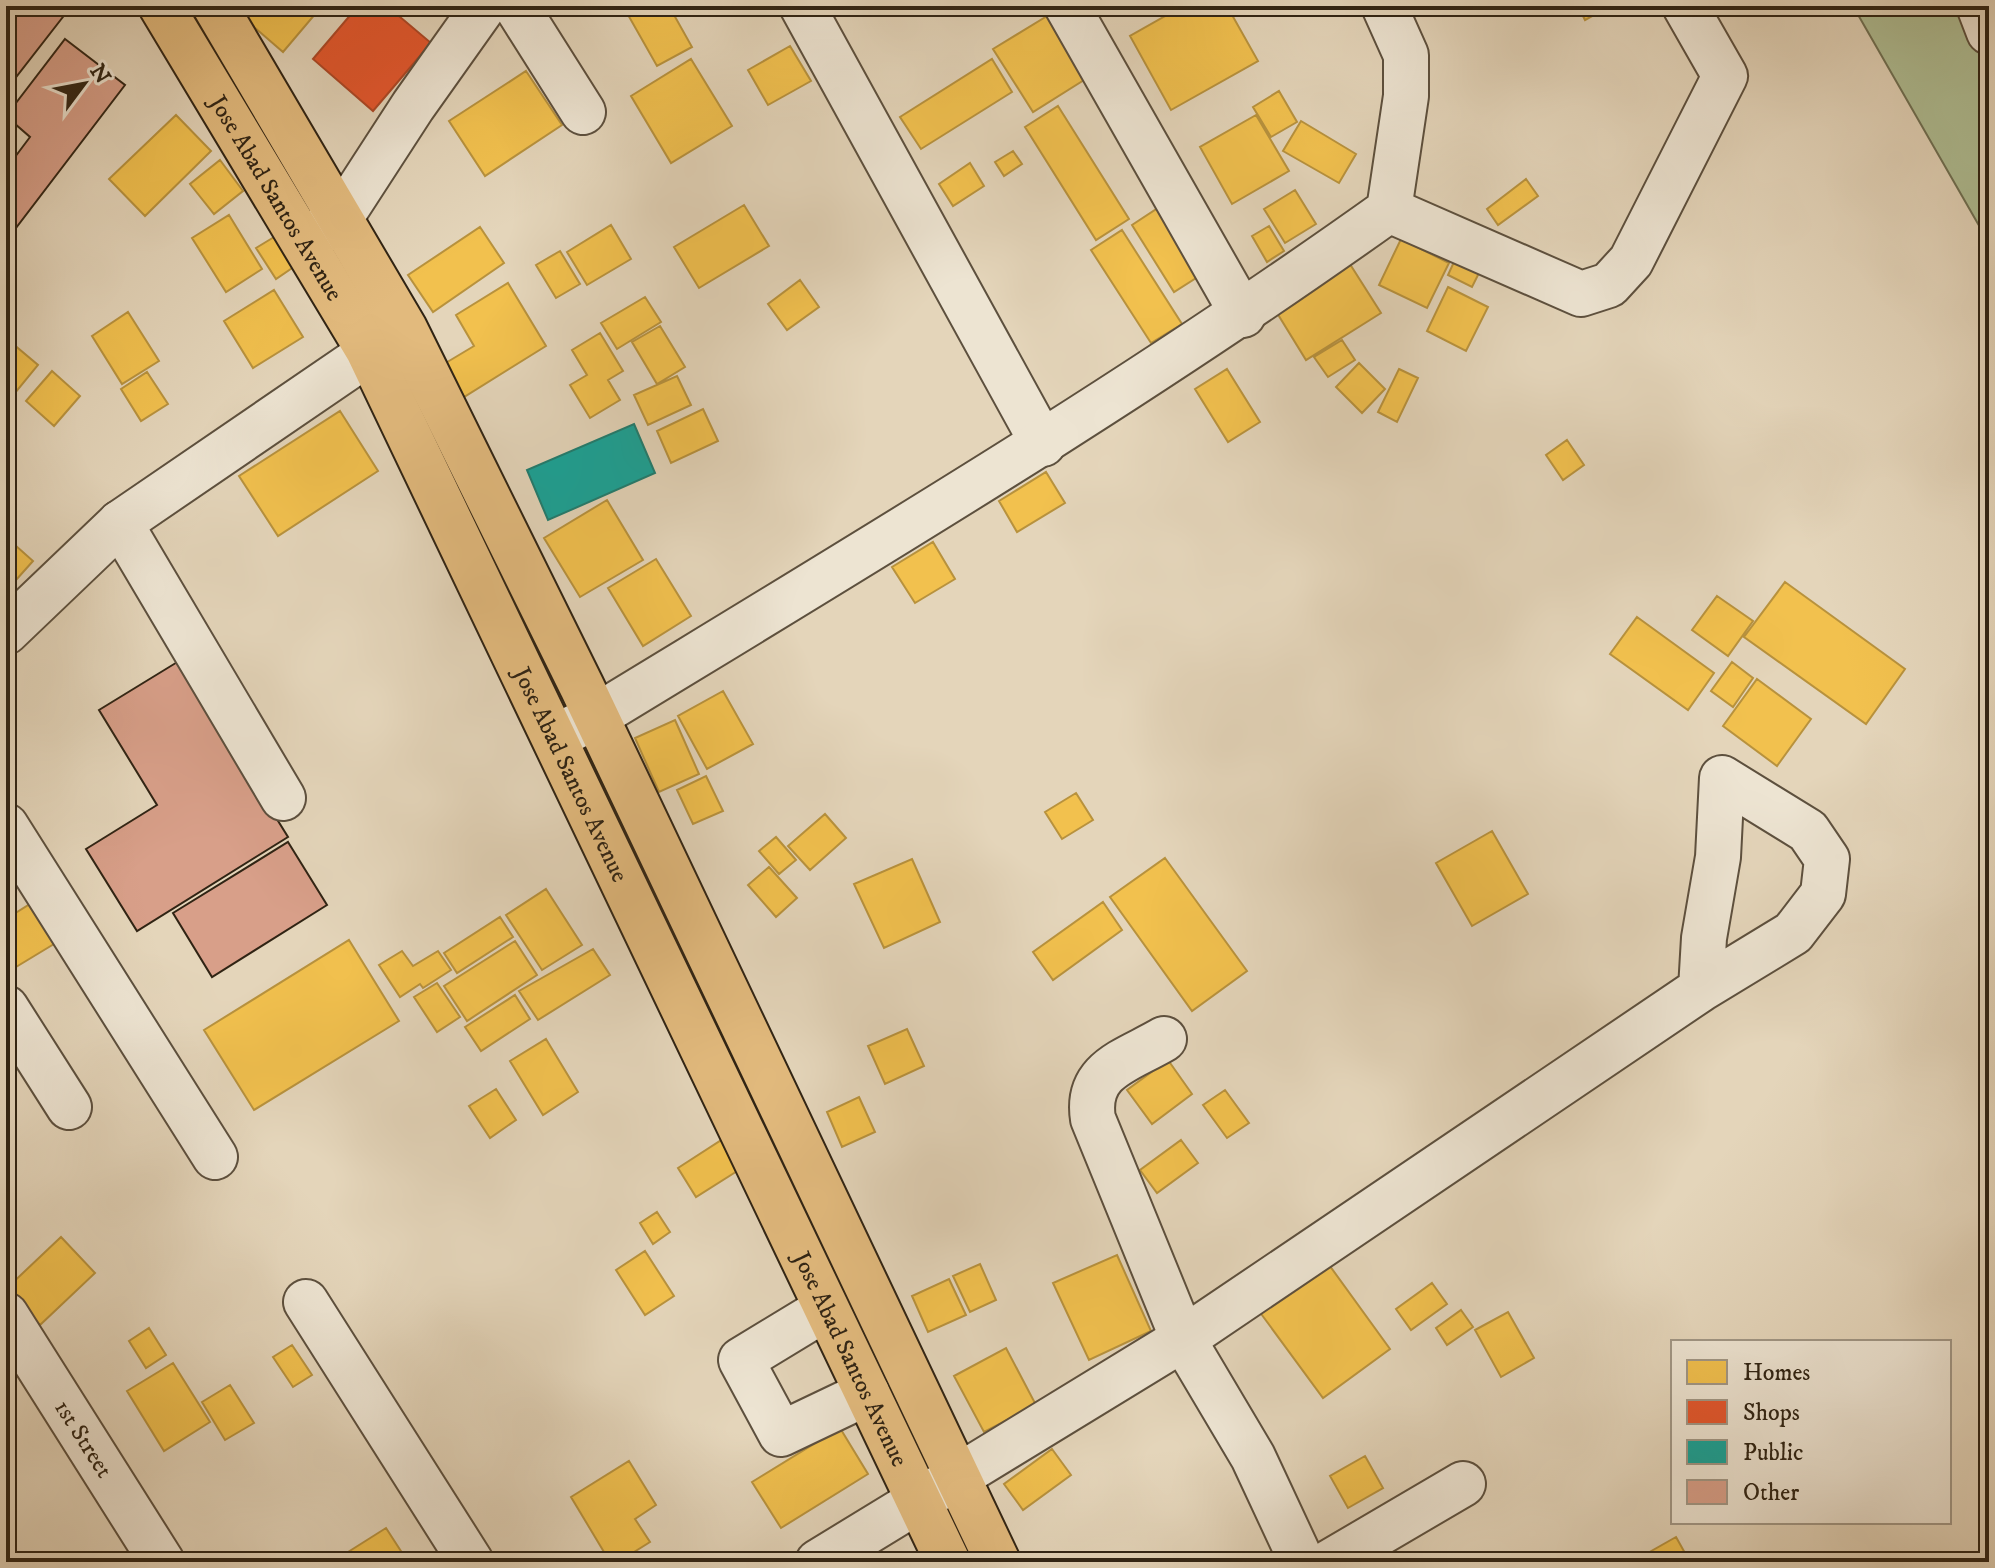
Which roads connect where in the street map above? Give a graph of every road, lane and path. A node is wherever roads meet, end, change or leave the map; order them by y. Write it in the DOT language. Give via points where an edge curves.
graph roads {
  1 [pos="161,6"];
  2 [pos="215,6"];
  3 [pos="484,6"];
  4 [pos="516,6"];
  5 [pos="802,6"];
  6 [pos="1067,6"];
  7 [pos="1384,6"];
  8 [pos="1685,6"];
  9 [pos="1979,6"];
  10 [pos="1989,32"];
  11 [pos="583,112"];
  12 [pos="1389,210"];
  13 [pos="341,217"];
  14 [pos="305,241"];
  15 [pos="1243,315"];
  16 [pos="405,329"];
  17 [pos="368,350"];
  18 [pos="1043,444"];
  19 [pos="120,523"];
  20 [pos="6,632"];
  21 [pos="595,717"];
  22 [pos="555,737"];
  23 [pos="283,798"];
  24 [pos="6,826"];
  25 [pos="1701,989"];
  26 [pos="6,1008"];
  27 [pos="1164,1039"];
  28 [pos="69,1107"];
  29 [pos="215,1157"];
  30 [pos="306,1302"];
  31 [pos="825,1309"];
  32 [pos="6,1315"];
  33 [pos="1183,1339"];
  34 [pos="867,1393"];
  35 [pos="958,1476"];
  36 [pos="1463,1484"];
  37 [pos="919,1501"];
  38 [pos="162,1562"];
  39 [pos="471,1562"];
  40 [pos="818,1562"];
  41 [pos="948,1562"];
  42 [pos="998,1562"];
  43 [pos="1302,1562"];
  44 [pos="1330,1562"];
  1 -- 14 [label="main road, Jose Abad Santos Avenue"];
  2 -- 13 [label="main road, Jose Abad Santos Avenue"];
  3 -- 13 [label="street"];
  4 -- 11 [label="street"];
  5 -- 18 [label="street"];
  6 -- 15 [label="street"];
  7 -- 12 [label="street" via="1406,55 1406,96"];
  8 -- 12 [label="street" via="1725,76 1631,261 1609,285 1581,294"];
  9 -- 10 [label="street"];
  12 -- 15 [label="street"];
  13 -- 14 [label="street"];
  13 -- 16 [label="main road, Jose Abad Santos Avenue"];
  14 -- 17 [label="main road, Jose Abad Santos Avenue"];
  15 -- 18 [label="street"];
  16 -- 17 [label="street"];
  16 -- 21 [label="main road, Jose Abad Santos Avenue"];
  17 -- 19 [label="street"];
  17 -- 22 [label="main road, Jose Abad Santos Avenue"];
  18 -- 21 [label="street"];
  19 -- 20 [label="street"];
  19 -- 23 [label="street"];
  21 -- 22 [label="street"];
  21 -- 35 [label="main road, Jose Abad Santos Avenue"];
  22 -- 31 [label="main road, Jose Abad Santos Avenue"];
  24 -- 29 [label="street"];
  25 -- 33 [label="street"];
  26 -- 28 [label="street"];
  27 -- 33 [label="street" via="1098,1078 1090,1099 1093,1119"];
  30 -- 39 [label="street"];
  31 -- 34 [label="main road, Jose Abad Santos Avenue"];
  31 -- 34 [label="street" via="741,1360 781,1434"];
  32 -- 38 [label="street, 1st Street"];
  33 -- 35 [label="street"];
  33 -- 43 [label="street" via="1253,1457"];
  34 -- 37 [label="main road, Jose Abad Santos Avenue"];
  35 -- 37 [label="street"];
  35 -- 42 [label="main road, Jose Abad Santos Avenue"];
  36 -- 44 [label="street"];
  37 -- 40 [label="street"];
  37 -- 41 [label="main road, Jose Abad Santos Avenue"];
}
